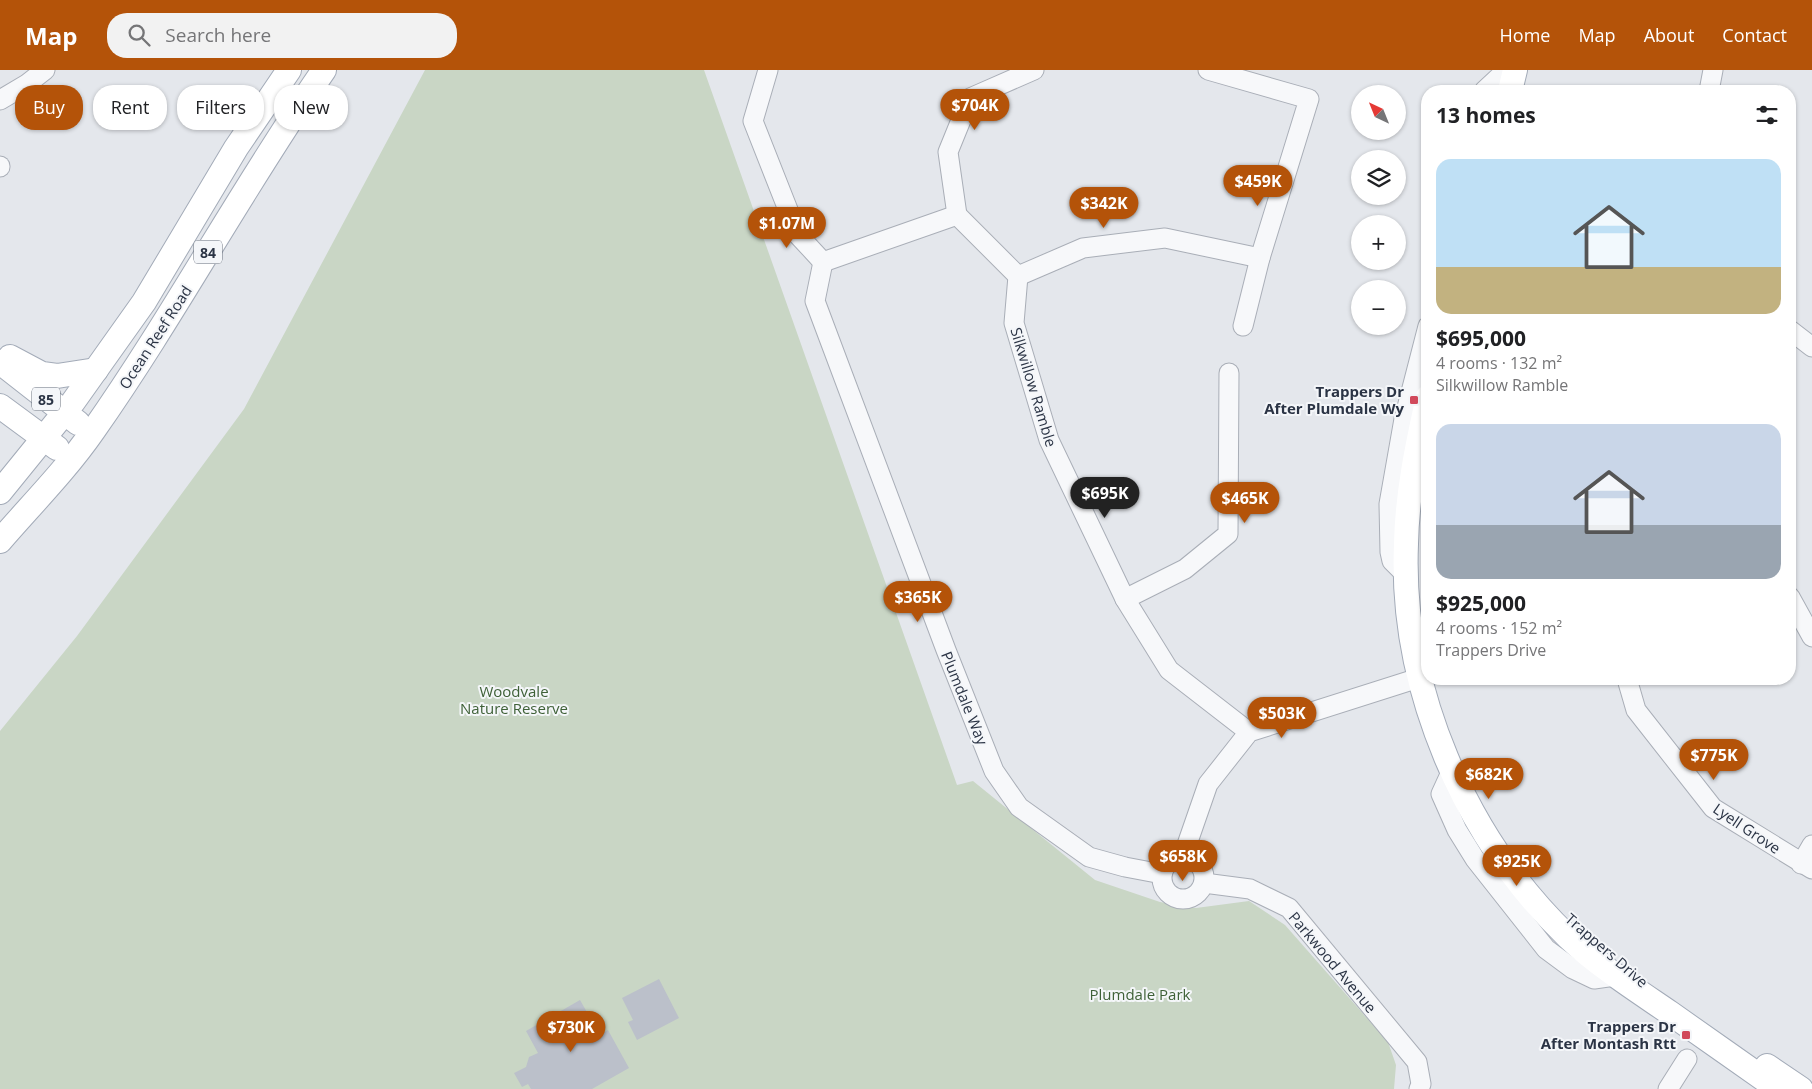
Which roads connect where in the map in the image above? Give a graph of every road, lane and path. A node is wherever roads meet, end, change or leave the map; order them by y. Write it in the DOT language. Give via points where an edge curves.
graph roads {
  1 [pos="45,70"];
  2 [pos="289,70"];
  3 [pos="324,70"];
  4 [pos="768,70"];
  5 [pos="1034,70"];
  6 [pos="1208,70"];
  7 [pos="1714,70"];
  8 [pos="1710,85"];
  9 [pos="0,100"];
  10 [pos="957,216"];
  11 [pos="1260,258"];
  12 [pos="822,262"];
  13 [pos="1018,276"];
  14 [pos="1243,326"];
  15 [pos="1796,334"];
  16 [pos="1812,346"];
  17 [pos="0,352"];
  18 [pos="1421,353"];
  19 [pos="0,362"];
  20 [pos="96,370"];
  21 [pos="1228,373"];
  22 [pos="0,406"];
  23 [pos="64,413"];
  24 [pos="1421,430"];
  25 [pos="92,433"];
  26 [pos="44,439"];
  27 [pos="72,459"];
  28 [pos="0,492"];
  29 [pos="1421,501"];
  30 [pos="0,541"];
  31 [pos="1406,575"];
  32 [pos="1125,599"];
  33 [pos="1796,608"];
  34 [pos="1421,610"];
  35 [pos="1812,637"];
  36 [pos="1421,655"];
  37 [pos="1421,679"];
  38 [pos="1426,685"];
  39 [pos="1431,685"];
  40 [pos="1629,685"];
  41 [pos="1249,732"];
  42 [pos="1812,845"];
  43 [pos="1183,856"];
  44 [pos="1807,866"];
  45 [pos="1162,874"];
  46 [pos="1204,883"];
  47 [pos="1687,1059"];
  48 [pos="1419,1089"];
  49 [pos="1668,1089"];
  50 [pos="1778,1089"];
  51 [pos="1801,1089"];
  1 -- 9 [label="street"];
  2 -- 20 [label="main road, Ocean Reef Road / 84" via="236,148 144,302"];
  3 -- 25 [label="main road, Ocean Reef Road / 84" via="261,163 168,320"];
  4 -- 12 [label="street" via="754,121 798,235"];
  5 -- 10 [label="street" via="970,98 948,152"];
  6 -- 11 [label="street" via="1309,99"];
  7 -- 8 [label="street"];
  10 -- 12 [label="street"];
  10 -- 13 [label="street"];
  11 -- 13 [label="street" via="1165,238 1083,248"];
  11 -- 14 [label="street"];
  12 -- 45 [label="street, Plumdale Way" via="815,301 994,771 1019,807 1089,857"];
  13 -- 32 [label="street, Silkwillow Ramble" via="1014,323 1049,440"];
  15 -- 16 [label="street"];
  17 -- 20 [label="main road" via="42,374 57,376"];
  18 -- 31 [label="street" via="1404,419 1389,504 1390,552 1392,560"];
  19 -- 23 [label="main road, 85"];
  20 -- 23 [label="main road, Ocean Reef Road / 84"];
  21 -- 32 [label="street" via="1228,534 1185,569"];
  22 -- 26 [label="main road, 85"];
  23 -- 25 [label="main road, 85"];
  23 -- 26 [label="main road, Ocean Reef Road / 84"];
  24 -- 31 [label="main road, Trappers Drive" via="1412,470"];
  25 -- 27 [label="main road, Ocean Reef Road / 84"];
  26 -- 27 [label="main road, 85"];
  26 -- 28 [label="main road, Ocean Reef Road / 84"];
  27 -- 30 [label="main road, Ocean Reef Road / 84"];
  29 -- 34 [label="main road" via="1417,557"];
  31 -- 36 [label="main road, Trappers Drive" via="1408,606"];
  32 -- 41 [label="street, Silkwillow Ramble" via="1169,670"];
  33 -- 35 [label="street"];
  37 -- 41 [label="street"];
  38 -- 50 [label="main road, Trappers Drive" via="1425,698 1452,770 1491,843 1522,885 1569,937 1615,976"];
  39 -- 51 [label="main road, Trappers Drive" via="1481,800 1514,855 1547,896 1576,926 1631,973"];
  40 -- 44 [label="street, Lyell Grove" via="1636,710 1713,808"];
  41 -- 43 [label="street" via="1208,784"];
  42 -- 44 [label="street"];
  43 -- 45 [label="street" via="1169,861"];
  43 -- 46 [label="street" via="1200,865"];
  45 -- 46 [label="street" via="1164,888 1175,898 1196,895"];
  46 -- 48 [label="street, Parkwood Avenue" via="1250,889 1289,908 1417,1062"];
  47 -- 49 [label="street"];
}
